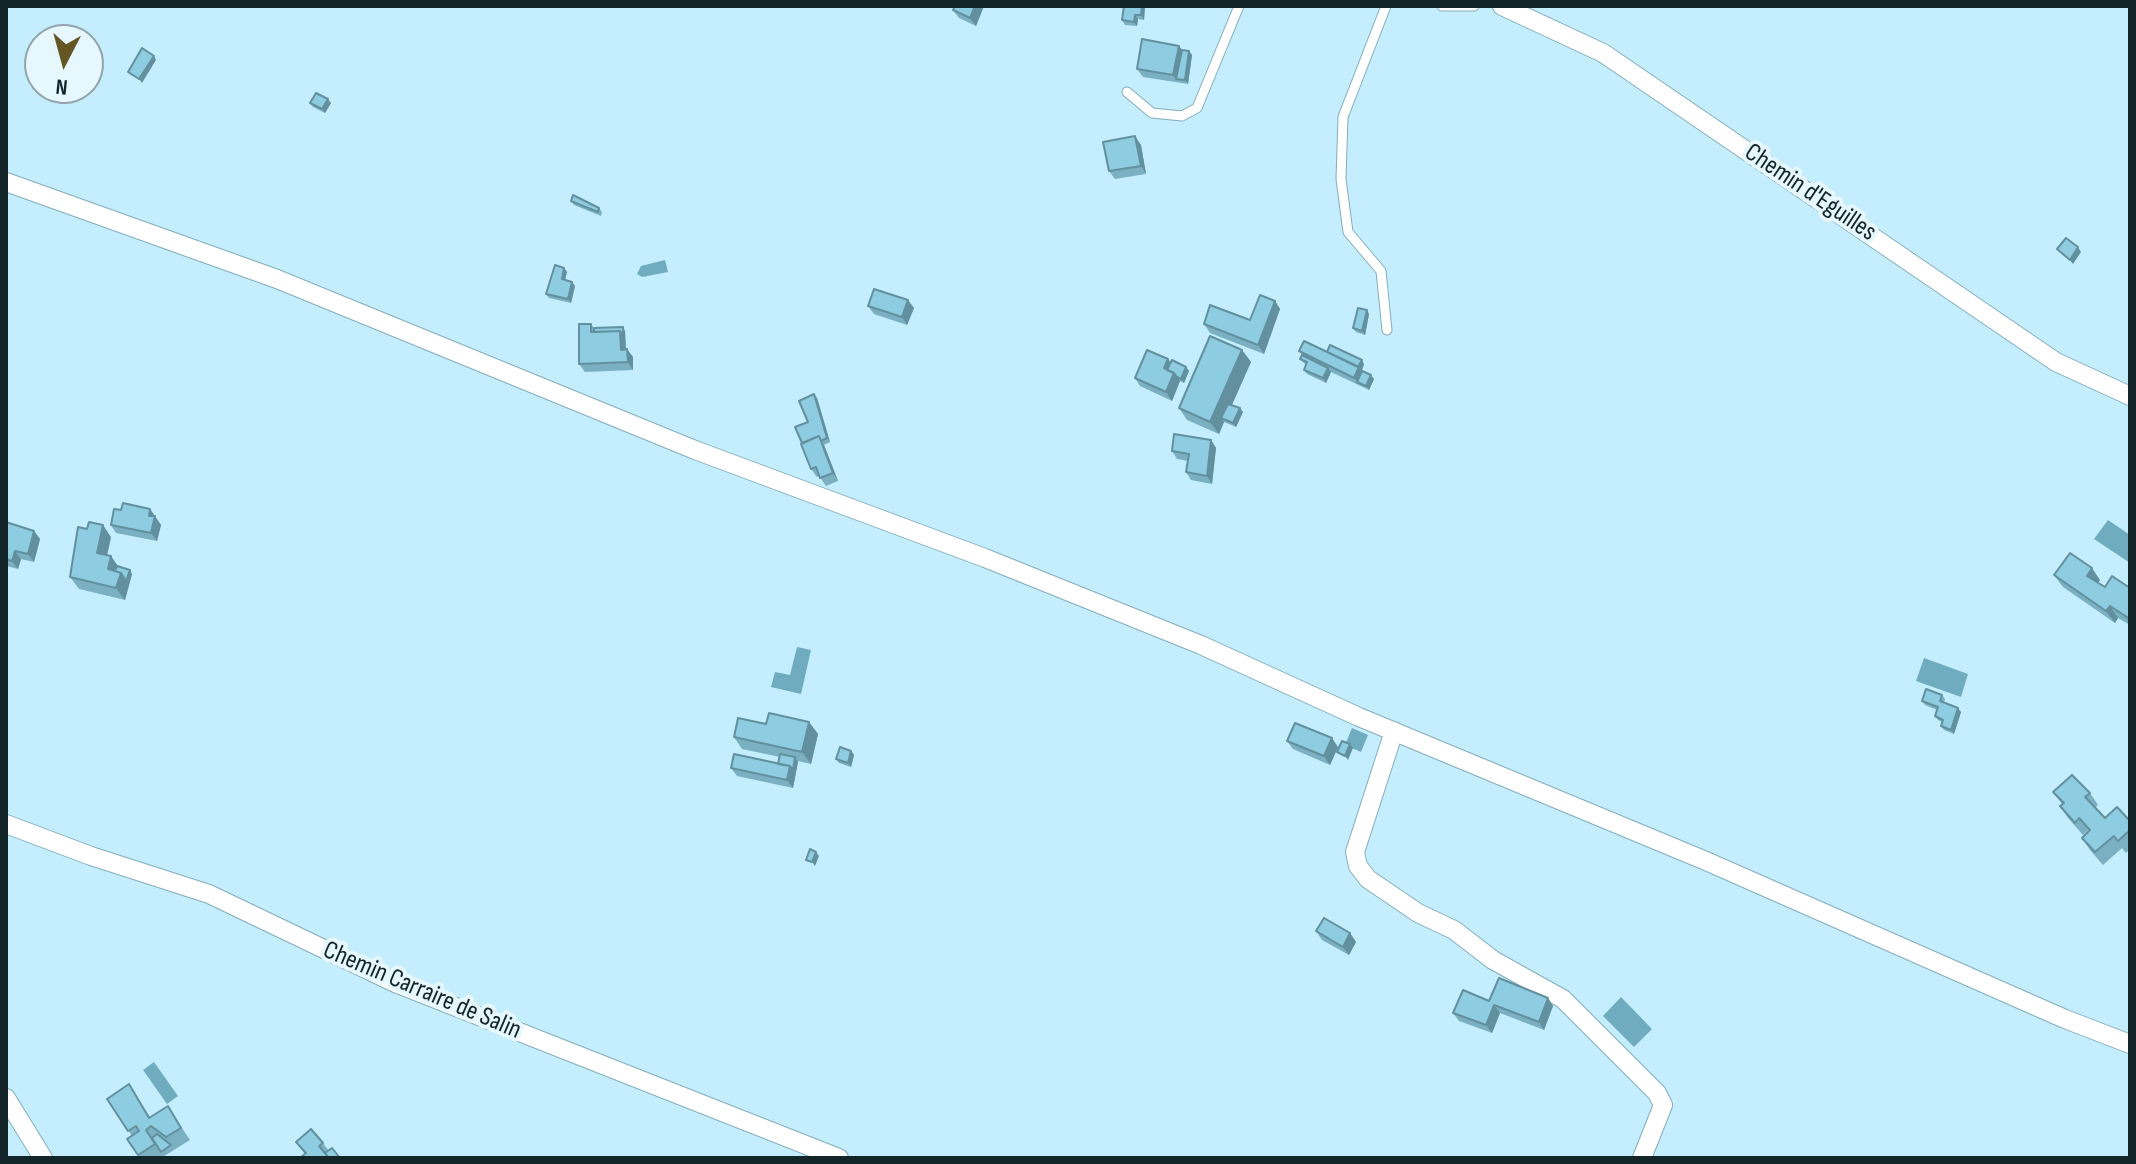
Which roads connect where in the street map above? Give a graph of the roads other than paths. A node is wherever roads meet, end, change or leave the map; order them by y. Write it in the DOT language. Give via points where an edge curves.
graph roads {
  1 [pos="1239,6"];
  2 [pos="1386,6"];
  3 [pos="1442,6"];
  4 [pos="1474,6"];
  5 [pos="1502,6"];
  6 [pos="1127,92"];
  7 [pos="6,182"];
  8 [pos="1387,330"];
  9 [pos="2122,392"];
  10 [pos="1394,731"];
  11 [pos="6,824"];
  12 [pos="2130,1044"];
  13 [pos="6,1098"];
  14 [pos="43,1158"];
  15 [pos="839,1158"];
  16 [pos="1642,1158"];
  1 -- 6 [label="lane" via="1197,108 1182,116 1152,113"];
  2 -- 8 [label="lane" via="1343,117 1341,179 1348,232 1381,271"];
  3 -- 4 [label="lane"];
  5 -- 9 [label="street, Chemin d'Eguilles" via="1603,53 2056,362"];
  7 -- 10 [label="street" via="277,279 695,450 985,558 1201,645"];
  10 -- 12 [label="street"];
  10 -- 16 [label="street" via="1355,852 1358,866 1368,879 1418,913 1563,999 1657,1093 1663,1105"];
  11 -- 15 [label="street, Chemin Carraire de Salin" via="209,894 395,983"];
  13 -- 14 [label="street"];
}
